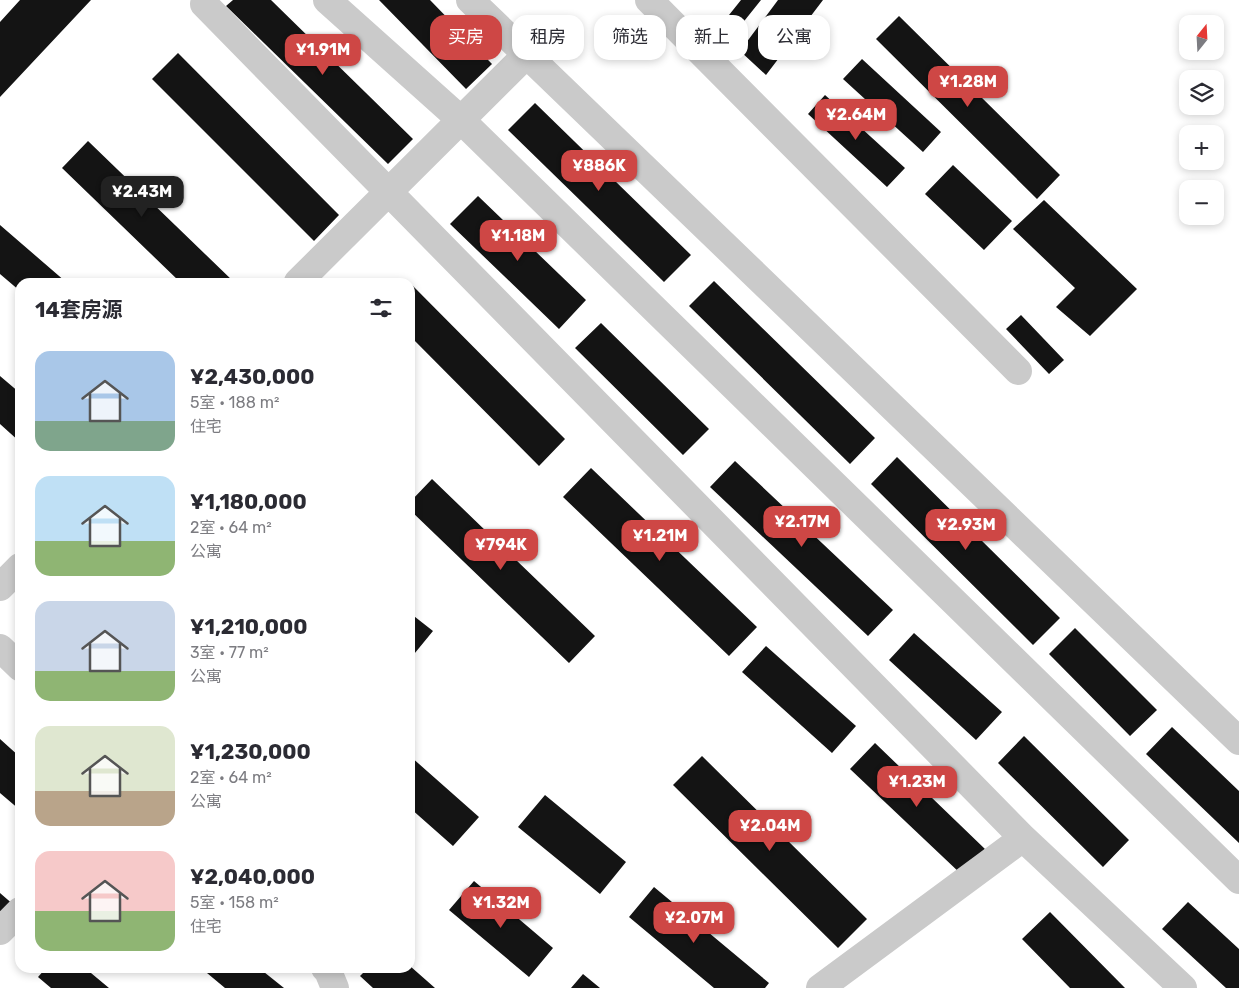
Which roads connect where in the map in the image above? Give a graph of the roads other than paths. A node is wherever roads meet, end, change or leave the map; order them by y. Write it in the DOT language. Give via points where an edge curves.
graph roads {
  1 [pos="327,0"];
  2 [pos="470,0"];
  3 [pos="649,0"];
  4 [pos="204,4"];
  5 [pos="512,40"];
  6 [pos="521,60"];
  7 [pos="533,60"];
  8 [pos="460,120"];
  9 [pos="389,192"];
  10 [pos="302,278"];
  11 [pos="1018,371"];
  12 [pos="15,571"];
  13 [pos="0,587"];
  14 [pos="0,648"];
  15 [pos="15,662"];
  16 [pos="1239,741"];
  17 [pos="1023,838"];
  18 [pos="1239,880"];
  19 [pos="15,915"];
  20 [pos="0,931"];
  21 [pos="329,973"];
  22 [pos="335,988"];
  23 [pos="820,988"];
  24 [pos="1183,988"];
  1 -- 8 [label="street"];
  2 -- 5 [label="street"];
  3 -- 11 [label="street"];
  4 -- 9 [label="street"];
  6 -- 8 [label="street"];
  7 -- 16 [label="street"];
  8 -- 9 [label="street"];
  8 -- 18 [label="street"];
  9 -- 10 [label="street"];
  9 -- 17 [label="street"];
  12 -- 13 [label="street"];
  14 -- 15 [label="street"];
  17 -- 23 [label="street"];
  17 -- 24 [label="street"];
  19 -- 20 [label="street"];
  21 -- 22 [label="street"];
}
